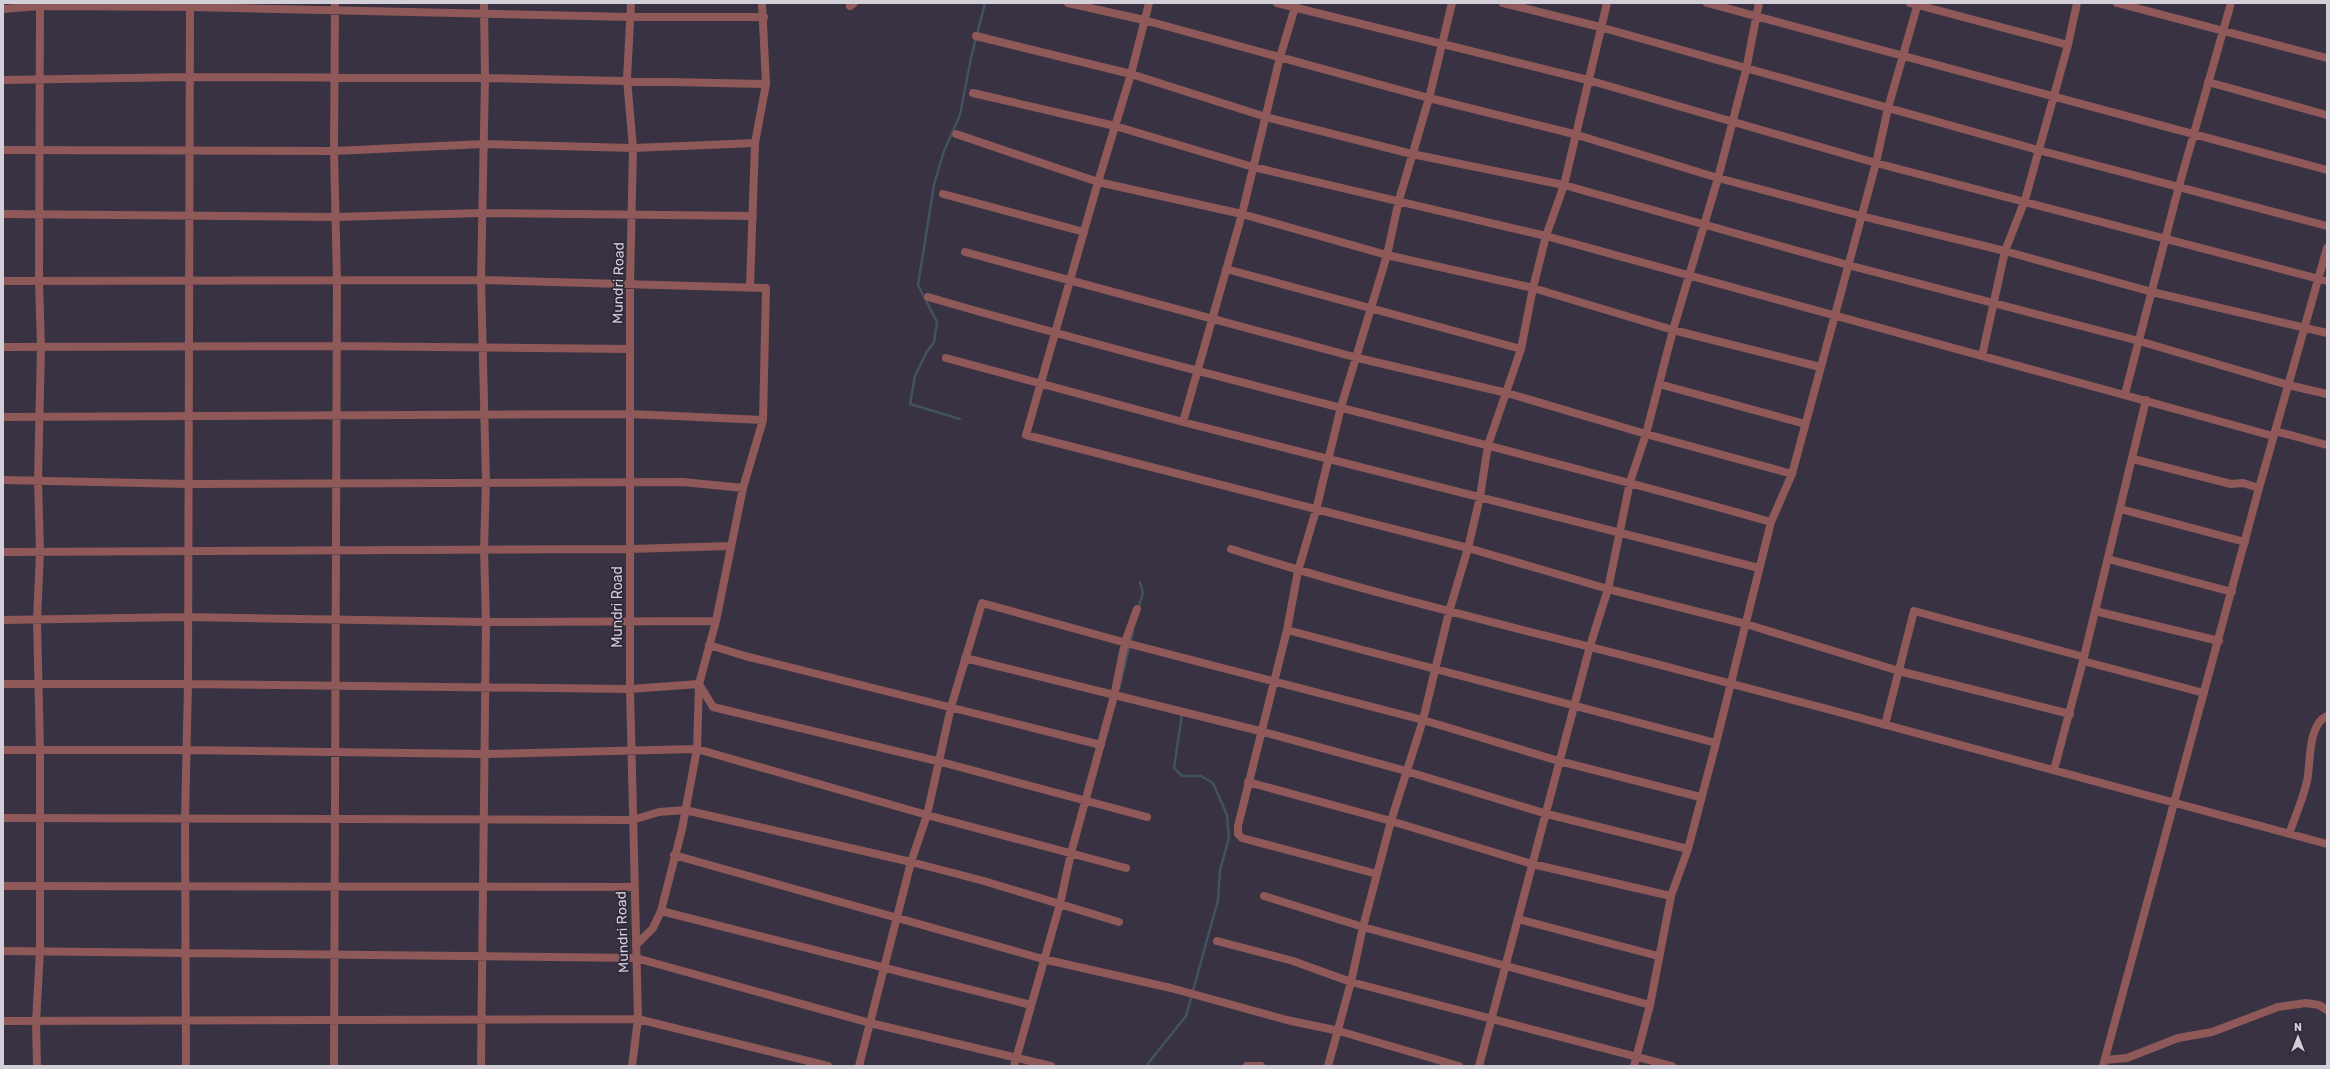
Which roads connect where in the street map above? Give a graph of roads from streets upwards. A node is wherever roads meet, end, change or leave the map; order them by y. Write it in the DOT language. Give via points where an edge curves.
graph roads {
  1 [pos="484,3"];
  2 [pos="631,3"];
  3 [pos="762,3"];
  4 [pos="1068,3"];
  5 [pos="1149,3"];
  6 [pos="1277,3"];
  7 [pos="1452,3"];
  8 [pos="1503,3"];
  9 [pos="1607,3"];
  10 [pos="1707,3"];
  11 [pos="1759,3"];
  12 [pos="2077,3"];
  13 [pos="2117,3"];
  14 [pos="2231,3"];
  15 [pos="1915,4"];
  16 [pos="40,5"];
  17 [pos="190,5"];
  18 [pos="1295,6"];
  19 [pos="335,7"];
  20 [pos="3,9"];
  21 [pos="484,12"];
  22 [pos="630,17"];
  23 [pos="764,17"];
  24 [pos="1755,17"];
  25 [pos="1144,20"];
  26 [pos="1600,27"];
  27 [pos="2223,30"];
  28 [pos="976,36"];
  29 [pos="1441,44"];
  30 [pos="2068,45"];
  31 [pos="1903,57"];
  32 [pos="1280,58"];
  33 [pos="2327,58"];
  34 [pos="1746,70"];
  35 [pos="1131,74"];
  36 [pos="189,77"];
  37 [pos="334,78"];
  38 [pos="485,78"];
  39 [pos="3,80"];
  40 [pos="39,80"];
  41 [pos="627,80"];
  42 [pos="1588,80"];
  43 [pos="2208,82"];
  44 [pos="766,84"];
  45 [pos="973,94"];
  46 [pos="1429,98"];
  47 [pos="2052,98"];
  48 [pos="1888,108"];
  49 [pos="2327,115"];
  50 [pos="1266,117"];
  51 [pos="1732,122"];
  52 [pos="1116,126"];
  53 [pos="956,134"];
  54 [pos="1574,134"];
  55 [pos="2195,135"];
  56 [pos="755,143"];
  57 [pos="483,144"];
  58 [pos="633,148"];
  59 [pos="3,150"];
  60 [pos="38,150"];
  61 [pos="2038,150"];
  62 [pos="334,151"];
  63 [pos="189,152"];
  64 [pos="1412,154"];
  65 [pos="1876,163"];
  66 [pos="1253,167"];
  67 [pos="2327,170"];
  68 [pos="1718,178"];
  69 [pos="1098,182"];
  70 [pos="1564,185"];
  71 [pos="2179,186"];
  72 [pos="943,194"];
  73 [pos="1399,200"];
  74 [pos="2025,200"];
  75 [pos="482,213"];
  76 [pos="3,214"];
  77 [pos="40,214"];
  78 [pos="1242,214"];
  79 [pos="189,215"];
  80 [pos="632,215"];
  81 [pos="753,216"];
  82 [pos="1861,216"];
  83 [pos="335,217"];
  84 [pos="1704,225"];
  85 [pos="2327,226"];
  86 [pos="1084,232"];
  87 [pos="1546,236"];
  88 [pos="2166,240"];
  89 [pos="2327,248"];
  90 [pos="2005,251"];
  91 [pos="965,252"];
  92 [pos="1387,255"];
  93 [pos="1848,265"];
  94 [pos="1226,269"];
  95 [pos="1690,276"];
  96 [pos="2319,278"];
  97 [pos="480,280"];
  98 [pos="1071,280"];
  99 [pos="2327,280"];
  100 [pos="3,281"];
  101 [pos="39,281"];
  102 [pos="189,281"];
  103 [pos="337,281"];
  104 [pos="630,285"];
  105 [pos="750,287"];
  106 [pos="1533,288"];
  107 [pos="2152,292"];
  108 [pos="928,297"];
  109 [pos="1993,303"];
  110 [pos="1371,308"];
  111 [pos="1834,315"];
  112 [pos="1212,320"];
  113 [pos="2305,327"];
  114 [pos="1673,330"];
  115 [pos="2327,333"];
  116 [pos="1054,334"];
  117 [pos="2139,341"];
  118 [pos="336,346"];
  119 [pos="3,347"];
  120 [pos="41,347"];
  121 [pos="188,348"];
  122 [pos="482,348"];
  123 [pos="1521,348"];
  124 [pos="630,349"];
  125 [pos="1982,356"];
  126 [pos="946,358"];
  127 [pos="1358,358"];
  128 [pos="1820,367"];
  129 [pos="1197,369"];
  130 [pos="1660,384"];
  131 [pos="1042,385"];
  132 [pos="2288,385"];
  133 [pos="1507,393"];
  134 [pos="2125,394"];
  135 [pos="2327,394"];
  136 [pos="2146,400"];
  137 [pos="1342,407"];
  138 [pos="335,414"];
  139 [pos="631,414"];
  140 [pos="483,415"];
  141 [pos="39,416"];
  142 [pos="188,416"];
  143 [pos="3,417"];
  144 [pos="763,420"];
  145 [pos="1183,422"];
  146 [pos="1805,424"];
  147 [pos="1646,434"];
  148 [pos="2274,434"];
  149 [pos="1488,445"];
  150 [pos="2327,445"];
  151 [pos="2133,458"];
  152 [pos="1329,459"];
  153 [pos="1792,474"];
  154 [pos="3,480"];
  155 [pos="38,480"];
  156 [pos="486,482"];
  157 [pos="1630,482"];
  158 [pos="334,483"];
  159 [pos="630,483"];
  160 [pos="188,484"];
  161 [pos="743,488"];
  162 [pos="2259,488"];
  163 [pos="1480,497"];
  164 [pos="2120,509"];
  165 [pos="1316,510"];
  166 [pos="1771,522"];
  167 [pos="1618,534"];
  168 [pos="2245,542"];
  169 [pos="731,546"];
  170 [pos="1468,548"];
  171 [pos="484,549"];
  172 [pos="630,549"];
  173 [pos="1231,549"];
  174 [pos="187,551"];
  175 [pos="334,551"];
  176 [pos="3,552"];
  177 [pos="40,552"];
  178 [pos="2108,559"];
  179 [pos="1759,568"];
  180 [pos="1298,571"];
  181 [pos="1608,589"];
  182 [pos="2232,592"];
  183 [pos="1137,609"];
  184 [pos="2096,611"];
  185 [pos="1449,612"];
  186 [pos="186,617"];
  187 [pos="3,620"];
  188 [pos="37,620"];
  189 [pos="336,620"];
  190 [pos="630,620"];
  191 [pos="716,621"];
  192 [pos="486,622"];
  193 [pos="1746,624"];
  194 [pos="1287,630"];
  195 [pos="2218,641"];
  196 [pos="1125,642"];
  197 [pos="709,645"];
  198 [pos="1590,646"];
  199 [pos="965,658"];
  200 [pos="2083,659"];
  201 [pos="1435,669"];
  202 [pos="1899,671"];
  203 [pos="1274,680"];
  204 [pos="38,683"];
  205 [pos="1731,683"];
  206 [pos="3,684"];
  207 [pos="188,684"];
  208 [pos="700,684"];
  209 [pos="336,686"];
  210 [pos="485,688"];
  211 [pos="630,689"];
  212 [pos="2204,693"];
  213 [pos="1114,696"];
  214 [pos="1575,706"];
  215 [pos="951,707"];
  216 [pos="2070,714"];
  217 [pos="2327,716"];
  218 [pos="1423,720"];
  219 [pos="1885,725"];
  220 [pos="1260,731"];
  221 [pos="1716,743"];
  222 [pos="1102,745"];
  223 [pos="697,749"];
  224 [pos="3,750"];
  225 [pos="187,750"];
  226 [pos="40,751"];
  227 [pos="631,751"];
  228 [pos="334,753"];
  229 [pos="484,754"];
  230 [pos="1559,761"];
  231 [pos="940,762"];
  232 [pos="2054,770"];
  233 [pos="1406,771"];
  234 [pos="1248,782"];
  235 [pos="1700,797"];
  236 [pos="1086,800"];
  237 [pos="2174,803"];
  238 [pos="685,810"];
  239 [pos="1547,814"];
  240 [pos="927,815"];
  241 [pos="1147,817"];
  242 [pos="3,818"];
  243 [pos="39,818"];
  244 [pos="185,819"];
  245 [pos="335,819"];
  246 [pos="484,820"];
  247 [pos="632,820"];
  248 [pos="1391,821"];
  249 [pos="2289,834"];
  250 [pos="2327,844"];
  251 [pos="1688,849"];
  252 [pos="1072,853"];
  253 [pos="674,855"];
  254 [pos="911,862"];
  255 [pos="1532,864"];
  256 [pos="1126,868"];
  257 [pos="1377,874"];
  258 [pos="3,886"];
  259 [pos="40,886"];
  260 [pos="186,886"];
  261 [pos="335,886"];
  262 [pos="484,887"];
  263 [pos="634,887"];
  264 [pos="1264,896"];
  265 [pos="1671,896"];
  266 [pos="1060,904"];
  267 [pos="661,911"];
  268 [pos="897,919"];
  269 [pos="1518,919"];
  270 [pos="1119,922"];
  271 [pos="1363,927"];
  272 [pos="1217,941"];
  273 [pos="636,945"];
  274 [pos="40,950"];
  275 [pos="3,951"];
  276 [pos="185,953"];
  277 [pos="334,954"];
  278 [pos="483,955"];
  279 [pos="1658,956"];
  280 [pos="636,958"];
  281 [pos="1043,959"];
  282 [pos="1505,964"];
  283 [pos="884,968"];
  284 [pos="1352,982"];
  285 [pos="1650,1005"];
  286 [pos="1031,1006"];
  287 [pos="2327,1010"];
  288 [pos="1492,1018"];
  289 [pos="638,1020"];
  290 [pos="3,1021"];
  291 [pos="187,1021"];
  292 [pos="333,1021"];
  293 [pos="482,1021"];
  294 [pos="36,1022"];
  295 [pos="870,1023"];
  296 [pos="1339,1031"];
  297 [pos="1636,1056"];
  298 [pos="1016,1057"];
  299 [pos="2104,1063"];
  300 [pos="37,1066"];
  301 [pos="186,1066"];
  302 [pos="334,1066"];
  303 [pos="481,1066"];
  304 [pos="632,1066"];
  305 [pos="828,1066"];
  306 [pos="859,1066"];
  307 [pos="1014,1066"];
  308 [pos="1051,1066"];
  309 [pos="1247,1066"];
  310 [pos="1261,1066"];
  311 [pos="1328,1066"];
  312 [pos="1459,1066"];
  313 [pos="1478,1066"];
  314 [pos="1634,1066"];
  315 [pos="1672,1066"];
  1 -- 21 [label="street"];
  2 -- 22 [label="street, Mundri Road"];
  3 -- 23 [label="street"];
  4 -- 25 [label="street"];
  5 -- 25 [label="street"];
  6 -- 18 [label="street"];
  7 -- 29 [label="street"];
  8 -- 26 [label="street"];
  9 -- 26 [label="street"];
  10 -- 24 [label="street"];
  11 -- 24 [label="street"];
  12 -- 30 [label="street"];
  13 -- 27 [label="street"];
  14 -- 27 [label="street"];
  15 -- 30 [label="street"];
  15 -- 31 [label="street"];
  16 -- 17 [label="street"];
  16 -- 20 [label="street"];
  16 -- 40 [label="street"];
  17 -- 19 [label="street"];
  17 -- 36 [label="street"];
  18 -- 29 [label="street"];
  18 -- 32 [label="street"];
  19 -- 21 [label="street"];
  19 -- 37 [label="street"];
  21 -- 22 [label="street"];
  21 -- 38 [label="street"];
  22 -- 23 [label="street"];
  22 -- 41 [label="street, Mundri Road"];
  23 -- 44 [label="street"];
  24 -- 31 [label="street"];
  24 -- 34 [label="street"];
  25 -- 32 [label="street"];
  25 -- 35 [label="street"];
  26 -- 34 [label="street"];
  26 -- 42 [label="street"];
  27 -- 33 [label="street"];
  27 -- 43 [label="street"];
  28 -- 35 [label="street"];
  29 -- 42 [label="street"];
  29 -- 46 [label="street"];
  30 -- 47 [label="street"];
  31 -- 47 [label="street"];
  31 -- 48 [label="street"];
  32 -- 46 [label="street"];
  32 -- 50 [label="street"];
  34 -- 48 [label="street"];
  34 -- 51 [label="street"];
  35 -- 50 [label="street"];
  35 -- 52 [label="street"];
  36 -- 37 [label="street"];
  36 -- 40 [label="street"];
  36 -- 63 [label="street"];
  37 -- 38 [label="street"];
  37 -- 62 [label="street"];
  38 -- 41 [label="street"];
  38 -- 57 [label="street"];
  39 -- 40 [label="street"];
  40 -- 60 [label="street"];
  41 -- 44 [label="street"];
  41 -- 58 [label="street, Mundri Road"];
  42 -- 51 [label="street"];
  42 -- 54 [label="street"];
  43 -- 49 [label="street"];
  43 -- 55 [label="street"];
  44 -- 56 [label="street"];
  45 -- 52 [label="street"];
  46 -- 54 [label="street"];
  46 -- 64 [label="street"];
  47 -- 55 [label="street"];
  47 -- 61 [label="street"];
  48 -- 61 [label="street"];
  48 -- 65 [label="street"];
  50 -- 64 [label="street"];
  50 -- 66 [label="street"];
  51 -- 65 [label="street"];
  51 -- 68 [label="street"];
  52 -- 66 [label="street"];
  52 -- 69 [label="street"];
  53 -- 69 [label="street"];
  54 -- 68 [label="street"];
  54 -- 70 [label="street"];
  55 -- 67 [label="street"];
  55 -- 71 [label="street"];
  56 -- 58 [label="street"];
  56 -- 81 [label="street"];
  57 -- 58 [label="street"];
  57 -- 62 [label="street"];
  57 -- 75 [label="street"];
  58 -- 80 [label="street, Mundri Road"];
  59 -- 60 [label="street"];
  60 -- 63 [label="street"];
  60 -- 77 [label="street"];
  61 -- 71 [label="street"];
  61 -- 74 [label="street"];
  62 -- 63 [label="street"];
  62 -- 83 [label="street"];
  63 -- 79 [label="street"];
  64 -- 70 [label="street"];
  64 -- 73 [label="street"];
  65 -- 74 [label="street"];
  65 -- 82 [label="street"];
  66 -- 73 [label="street"];
  66 -- 78 [label="street"];
  68 -- 82 [label="street"];
  68 -- 84 [label="street"];
  69 -- 78 [label="street"];
  69 -- 86 [label="street"];
  70 -- 84 [label="street"];
  70 -- 87 [label="street"];
  71 -- 85 [label="street"];
  71 -- 88 [label="street"];
  72 -- 86 [label="street"];
  73 -- 87 [label="street"];
  73 -- 92 [label="street"];
  74 -- 88 [label="street"];
  74 -- 90 [label="street"];
  75 -- 80 [label="street"];
  75 -- 83 [label="street"];
  75 -- 97 [label="street"];
  76 -- 77 [label="street"];
  77 -- 79 [label="street"];
  77 -- 101 [label="street"];
  78 -- 92 [label="street"];
  78 -- 94 [label="street"];
  79 -- 83 [label="street"];
  79 -- 102 [label="street"];
  80 -- 81 [label="street"];
  80 -- 104 [label="street, Mundri Road"];
  81 -- 105 [label="street"];
  82 -- 90 [label="street"];
  82 -- 93 [label="street"];
  83 -- 103 [label="street"];
  84 -- 93 [label="street"];
  84 -- 95 [label="street"];
  86 -- 98 [label="street"];
  87 -- 95 [label="street"];
  87 -- 106 [label="street"];
  88 -- 96 [label="street"];
  88 -- 107 [label="street"];
  89 -- 96 [label="street"];
  90 -- 107 [label="street"];
  90 -- 109 [label="street"];
  91 -- 98 [label="street"];
  92 -- 106 [label="street"];
  92 -- 110 [label="street"];
  93 -- 109 [label="street"];
  93 -- 111 [label="street"];
  94 -- 110 [label="street"];
  94 -- 112 [label="street"];
  95 -- 111 [label="street"];
  95 -- 114 [label="street"];
  96 -- 99 [label="street"];
  96 -- 113 [label="street"];
  97 -- 103 [label="street"];
  97 -- 104 [label="street"];
  97 -- 122 [label="street"];
  98 -- 112 [label="street"];
  98 -- 116 [label="street"];
  100 -- 101 [label="street"];
  101 -- 102 [label="street"];
  101 -- 120 [label="street"];
  102 -- 103 [label="street"];
  102 -- 121 [label="street"];
  103 -- 118 [label="street"];
  104 -- 105 [label="street"];
  104 -- 124 [label="street, Mundri Road"];
  105 -- 144 [label="street" via="766,288"];
  106 -- 114 [label="street"];
  106 -- 123 [label="street"];
  107 -- 113 [label="street"];
  107 -- 117 [label="street"];
  108 -- 116 [label="street"];
  109 -- 117 [label="street"];
  109 -- 125 [label="street"];
  110 -- 123 [label="street"];
  110 -- 127 [label="street"];
  111 -- 125 [label="street"];
  111 -- 128 [label="street"];
  112 -- 127 [label="street"];
  112 -- 129 [label="street"];
  113 -- 115 [label="street"];
  113 -- 132 [label="street"];
  114 -- 128 [label="street"];
  114 -- 130 [label="street"];
  116 -- 129 [label="street"];
  116 -- 131 [label="street"];
  117 -- 132 [label="street"];
  117 -- 134 [label="street"];
  118 -- 121 [label="street"];
  118 -- 122 [label="street"];
  118 -- 138 [label="street"];
  119 -- 120 [label="street"];
  120 -- 121 [label="street"];
  120 -- 141 [label="street"];
  121 -- 142 [label="street"];
  122 -- 124 [label="street"];
  122 -- 140 [label="street"];
  123 -- 133 [label="street"];
  124 -- 139 [label="street, Mundri Road"];
  125 -- 134 [label="street"];
  126 -- 131 [label="street"];
  127 -- 133 [label="street"];
  127 -- 137 [label="street"];
  128 -- 146 [label="street"];
  129 -- 137 [label="street"];
  129 -- 145 [label="street"];
  130 -- 146 [label="street"];
  130 -- 147 [label="street"];
  131 -- 145 [label="street"];
  131 -- 165 [label="street" via="1026,435"];
  132 -- 135 [label="street"];
  132 -- 148 [label="street"];
  133 -- 147 [label="street"];
  133 -- 149 [label="street"];
  134 -- 136 [label="street"];
  136 -- 148 [label="street"];
  136 -- 151 [label="street"];
  137 -- 149 [label="street"];
  137 -- 152 [label="street"];
  138 -- 140 [label="street"];
  138 -- 142 [label="street"];
  138 -- 158 [label="street"];
  139 -- 140 [label="street"];
  139 -- 144 [label="street"];
  139 -- 159 [label="street, Mundri Road"];
  140 -- 156 [label="street"];
  141 -- 142 [label="street"];
  141 -- 143 [label="street"];
  141 -- 155 [label="street"];
  142 -- 160 [label="street"];
  144 -- 161 [label="street"];
  145 -- 152 [label="street"];
  146 -- 153 [label="street"];
  147 -- 153 [label="street"];
  147 -- 157 [label="street"];
  148 -- 150 [label="street"];
  148 -- 162 [label="street"];
  149 -- 157 [label="street"];
  149 -- 163 [label="street"];
  151 -- 162 [label="street" via="2231,484 2243,483"];
  151 -- 164 [label="street"];
  152 -- 163 [label="street"];
  152 -- 165 [label="street"];
  153 -- 166 [label="street"];
  154 -- 155 [label="street"];
  155 -- 160 [label="street"];
  155 -- 177 [label="street"];
  156 -- 158 [label="street"];
  156 -- 159 [label="street"];
  156 -- 171 [label="street"];
  157 -- 166 [label="street"];
  157 -- 167 [label="street"];
  158 -- 160 [label="street"];
  158 -- 175 [label="street"];
  159 -- 161 [label="street" via="683,482"];
  159 -- 172 [label="street, Mundri Road"];
  160 -- 174 [label="street"];
  161 -- 169 [label="street"];
  162 -- 168 [label="street"];
  163 -- 167 [label="street"];
  163 -- 170 [label="street"];
  164 -- 168 [label="street"];
  164 -- 178 [label="street"];
  165 -- 170 [label="street"];
  165 -- 180 [label="street"];
  166 -- 179 [label="street"];
  167 -- 179 [label="street"];
  167 -- 181 [label="street"];
  168 -- 182 [label="street"];
  169 -- 172 [label="street"];
  169 -- 191 [label="street"];
  170 -- 181 [label="street"];
  170 -- 185 [label="street"];
  171 -- 172 [label="street"];
  171 -- 175 [label="street"];
  171 -- 192 [label="street"];
  172 -- 190 [label="street, Mundri Road"];
  173 -- 180 [label="street"];
  174 -- 175 [label="street"];
  174 -- 177 [label="street"];
  174 -- 186 [label="street"];
  175 -- 189 [label="street"];
  176 -- 177 [label="street"];
  177 -- 188 [label="street"];
  178 -- 182 [label="street"];
  178 -- 184 [label="street"];
  179 -- 193 [label="street"];
  180 -- 185 [label="street"];
  180 -- 194 [label="street"];
  181 -- 193 [label="street"];
  181 -- 198 [label="street"];
  182 -- 195 [label="street"];
  183 -- 196 [label="street"];
  184 -- 195 [label="street"];
  184 -- 200 [label="street"];
  185 -- 198 [label="street"];
  185 -- 201 [label="street"];
  186 -- 188 [label="street"];
  186 -- 189 [label="street"];
  186 -- 207 [label="street"];
  187 -- 188 [label="street"];
  188 -- 204 [label="street"];
  189 -- 192 [label="street"];
  189 -- 209 [label="street"];
  190 -- 191 [label="street"];
  190 -- 192 [label="street"];
  190 -- 211 [label="street, Mundri Road"];
  191 -- 197 [label="street"];
  192 -- 210 [label="street"];
  193 -- 202 [label="street"];
  193 -- 205 [label="street"];
  194 -- 201 [label="street"];
  194 -- 203 [label="street"];
  195 -- 212 [label="street"];
  196 -- 199 [label="street" via="982,603"];
  196 -- 203 [label="street"];
  196 -- 213 [label="street"];
  197 -- 208 [label="street"];
  197 -- 215 [label="street"];
  198 -- 205 [label="street"];
  198 -- 214 [label="street"];
  199 -- 213 [label="street"];
  199 -- 215 [label="street"];
  200 -- 202 [label="street" via="1914,611"];
  200 -- 212 [label="street"];
  200 -- 216 [label="street"];
  201 -- 214 [label="street"];
  201 -- 218 [label="street"];
  202 -- 216 [label="street"];
  202 -- 219 [label="street"];
  203 -- 218 [label="street"];
  203 -- 220 [label="street"];
  204 -- 206 [label="street"];
  204 -- 207 [label="street"];
  204 -- 226 [label="street"];
  205 -- 219 [label="street"];
  205 -- 221 [label="street"];
  207 -- 209 [label="street"];
  207 -- 225 [label="street"];
  208 -- 211 [label="street"];
  208 -- 223 [label="street"];
  208 -- 231 [label="street" via="713,707"];
  209 -- 210 [label="street"];
  209 -- 228 [label="street"];
  210 -- 211 [label="street"];
  210 -- 229 [label="street"];
  211 -- 227 [label="street, Mundri Road"];
  212 -- 237 [label="street"];
  213 -- 220 [label="street"];
  213 -- 222 [label="street"];
  214 -- 221 [label="street"];
  214 -- 230 [label="street"];
  215 -- 222 [label="street"];
  215 -- 231 [label="street"];
  216 -- 232 [label="street"];
  217 -- 249 [label="street" via="2318,724 2309,751 2307,781"];
  218 -- 230 [label="street"];
  218 -- 233 [label="street"];
  219 -- 232 [label="street"];
  220 -- 233 [label="street"];
  220 -- 234 [label="street"];
  221 -- 235 [label="street"];
  222 -- 236 [label="street"];
  223 -- 227 [label="street"];
  223 -- 238 [label="street"];
  223 -- 240 [label="street"];
  224 -- 226 [label="street"];
  225 -- 226 [label="street"];
  225 -- 228 [label="street"];
  225 -- 244 [label="street"];
  226 -- 243 [label="street"];
  227 -- 229 [label="street"];
  227 -- 247 [label="street, Mundri Road"];
  228 -- 229 [label="street"];
  228 -- 245 [label="street"];
  229 -- 246 [label="street"];
  230 -- 235 [label="street"];
  230 -- 239 [label="street"];
  231 -- 236 [label="street"];
  231 -- 240 [label="street"];
  232 -- 237 [label="street"];
  233 -- 239 [label="street"];
  233 -- 248 [label="street"];
  234 -- 248 [label="street"];
  234 -- 257 [label="street" via="1238,826 1238,834 1242,838"];
  235 -- 251 [label="street"];
  236 -- 241 [label="street"];
  236 -- 252 [label="street"];
  237 -- 249 [label="street"];
  237 -- 299 [label="street"];
  238 -- 247 [label="street" via="659,812"];
  238 -- 253 [label="street"];
  238 -- 254 [label="street"];
  239 -- 251 [label="street"];
  239 -- 255 [label="street"];
  240 -- 252 [label="street"];
  240 -- 254 [label="street"];
  242 -- 243 [label="street"];
  243 -- 244 [label="street"];
  243 -- 259 [label="street"];
  244 -- 245 [label="street"];
  244 -- 260 [label="street"];
  245 -- 246 [label="street"];
  245 -- 261 [label="street"];
  246 -- 247 [label="street"];
  246 -- 262 [label="street"];
  247 -- 263 [label="street, Mundri Road"];
  248 -- 255 [label="street"];
  248 -- 257 [label="street"];
  249 -- 250 [label="street"];
  251 -- 265 [label="street"];
  252 -- 256 [label="street"];
  252 -- 266 [label="street"];
  253 -- 267 [label="street"];
  253 -- 268 [label="street"];
  254 -- 266 [label="street"];
  254 -- 268 [label="street"];
  255 -- 265 [label="street"];
  255 -- 269 [label="street"];
  257 -- 271 [label="street"];
  258 -- 259 [label="street"];
  259 -- 260 [label="street"];
  259 -- 274 [label="street"];
  260 -- 261 [label="street"];
  260 -- 276 [label="street"];
  261 -- 262 [label="street"];
  261 -- 277 [label="street"];
  262 -- 263 [label="street"];
  262 -- 278 [label="street"];
  263 -- 273 [label="street, Mundri Road"];
  264 -- 271 [label="street"];
  265 -- 279 [label="street"];
  266 -- 270 [label="street"];
  266 -- 281 [label="street"];
  267 -- 273 [label="street" via="653,928"];
  267 -- 283 [label="street"];
  268 -- 281 [label="street"];
  268 -- 283 [label="street"];
  269 -- 279 [label="street"];
  269 -- 282 [label="street"];
  271 -- 282 [label="street"];
  271 -- 284 [label="street"];
  272 -- 284 [label="street" via="1293,961"];
  273 -- 280 [label="street, Mundri Road"];
  274 -- 275 [label="street"];
  274 -- 276 [label="street"];
  274 -- 294 [label="street"];
  276 -- 277 [label="street"];
  276 -- 291 [label="street"];
  277 -- 278 [label="street"];
  277 -- 292 [label="street"];
  278 -- 280 [label="street"];
  278 -- 293 [label="street"];
  279 -- 285 [label="street"];
  280 -- 289 [label="street, Mundri Road"];
  280 -- 295 [label="street"];
  281 -- 286 [label="street"];
  281 -- 296 [label="street" via="1171,988 1287,1020"];
  282 -- 285 [label="street"];
  282 -- 288 [label="street"];
  283 -- 286 [label="street"];
  283 -- 295 [label="street"];
  284 -- 288 [label="street"];
  284 -- 296 [label="street"];
  285 -- 297 [label="street"];
  286 -- 298 [label="street"];
  287 -- 299 [label="street" via="2306,1003 2278,1007 2212,1032 2178,1038 2127,1058"];
  288 -- 297 [label="street"];
  288 -- 313 [label="street"];
  289 -- 293 [label="street"];
  289 -- 304 [label="street, Mundri Road"];
  289 -- 305 [label="street"];
  290 -- 294 [label="street"];
  291 -- 292 [label="street"];
  291 -- 294 [label="street"];
  291 -- 301 [label="street"];
  292 -- 293 [label="street"];
  292 -- 302 [label="street"];
  293 -- 303 [label="street"];
  294 -- 300 [label="street"];
  295 -- 298 [label="street"];
  295 -- 306 [label="street"];
  296 -- 311 [label="street"];
  296 -- 312 [label="street"];
  297 -- 314 [label="street"];
  297 -- 315 [label="street"];
  298 -- 307 [label="street"];
  298 -- 308 [label="street"];
  309 -- 310 [label="street"];
}
